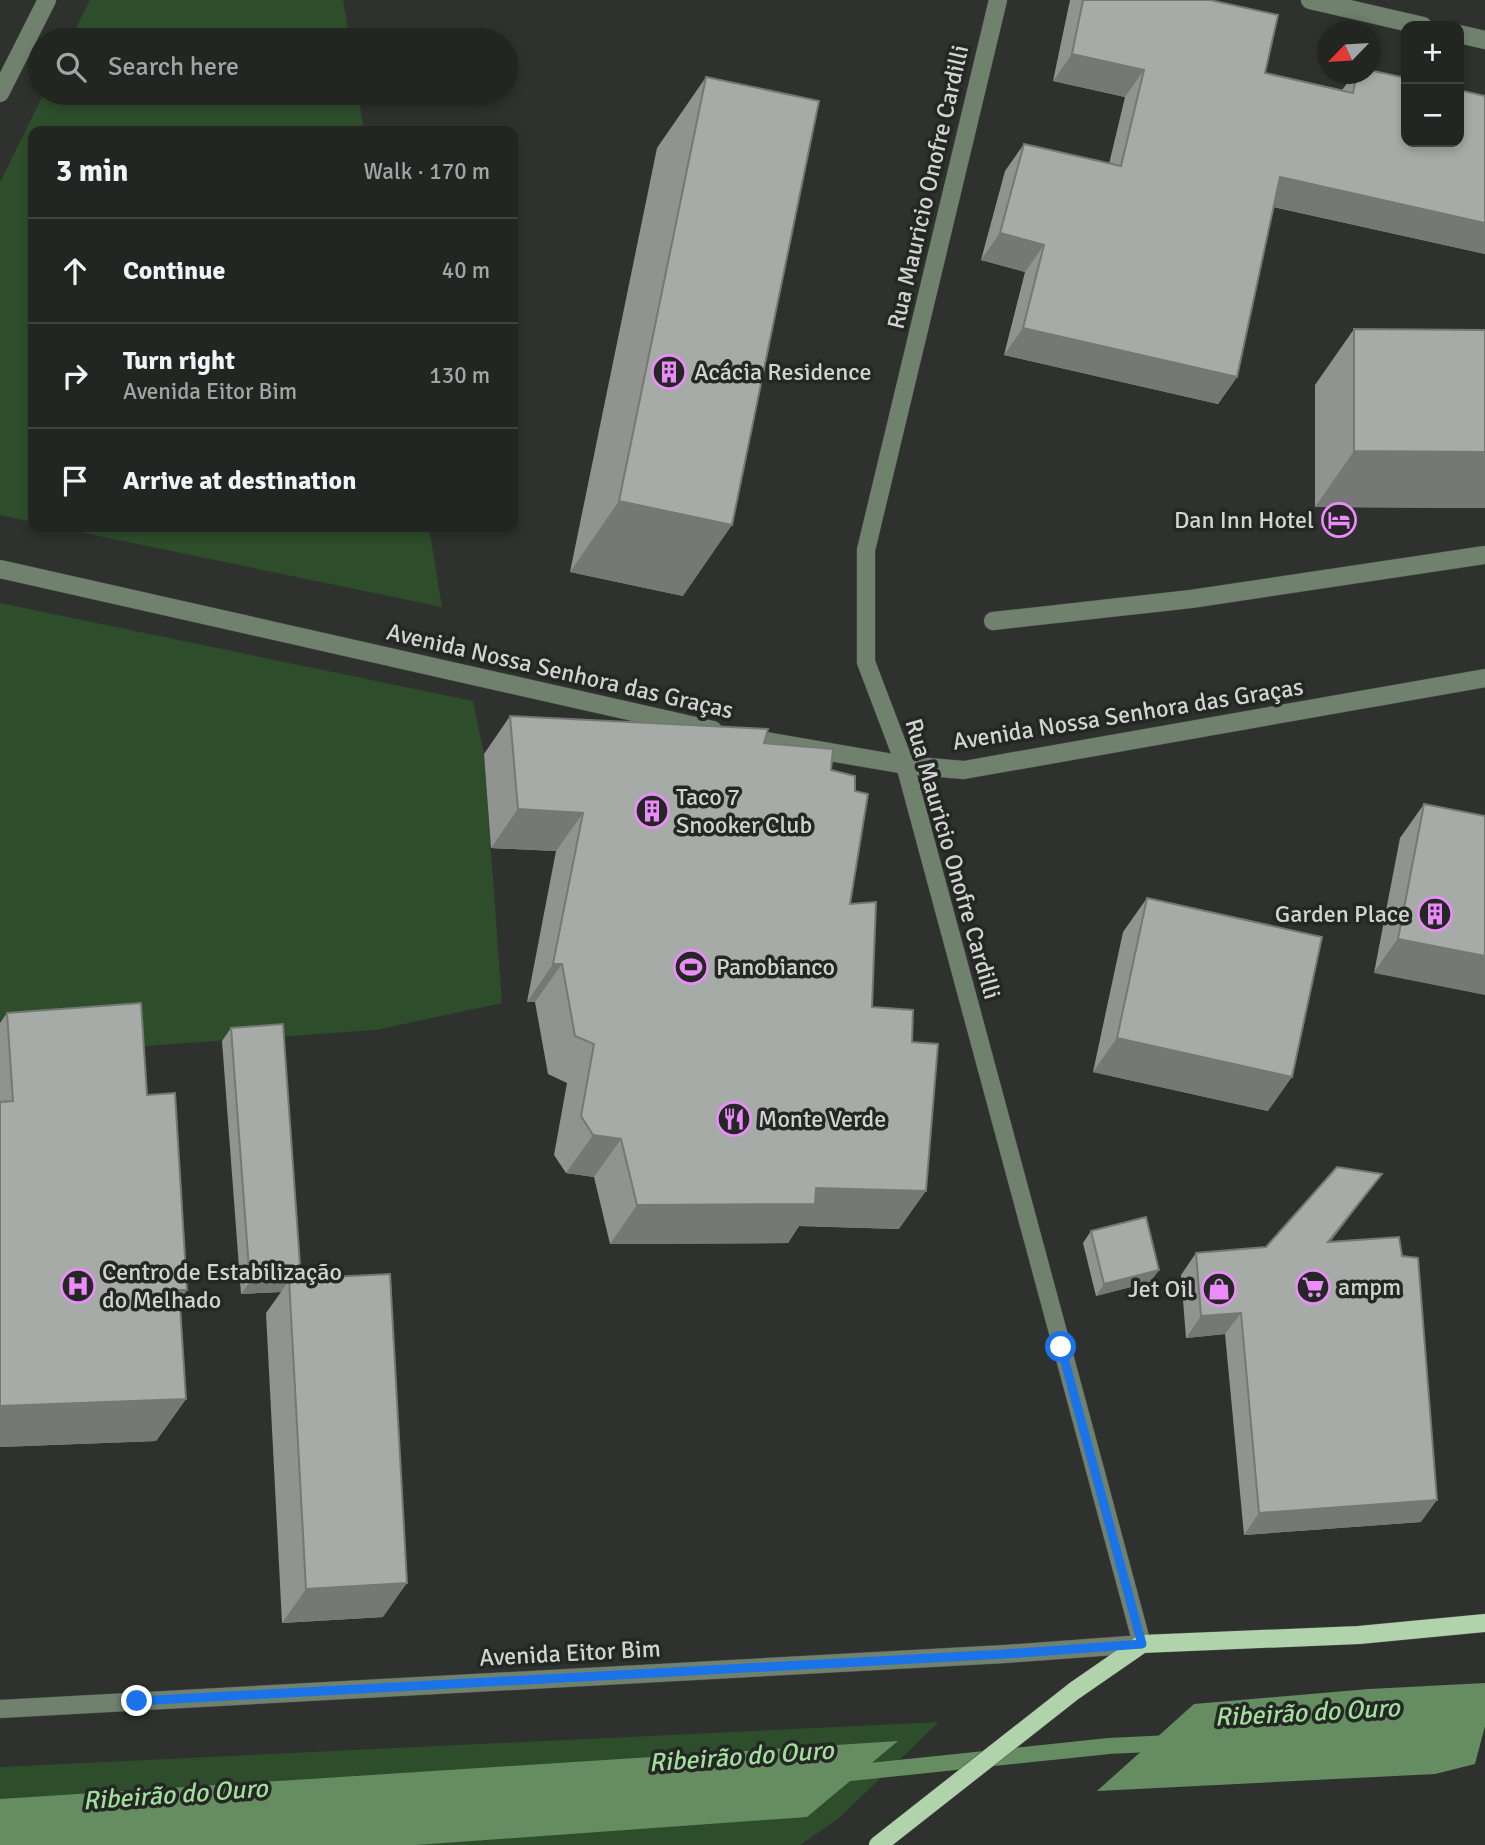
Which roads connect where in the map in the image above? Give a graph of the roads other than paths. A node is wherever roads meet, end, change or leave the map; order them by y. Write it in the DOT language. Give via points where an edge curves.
graph roads {
  1 [pos="47,0"];
  2 [pos="998,0"];
  3 [pos="1310,0"];
  4 [pos="1401,21"];
  5 [pos="33,28"];
  6 [pos="1464,35"];
  7 [pos="28,38"];
  8 [pos="1485,40"];
  9 [pos="0,93"];
  10 [pos="1485,555"];
  11 [pos="0,569"];
  12 [pos="993,621"];
  13 [pos="1485,678"];
  14 [pos="905,765"];
  15 [pos="1485,1623"];
  16 [pos="1142,1644"];
  17 [pos="0,1709"];
  18 [pos="878,1845"];
  1 -- 5 [label="street"];
  2 -- 14 [label="street, Rua Mauricio Onofre Cardilli" via="866,551 866,662"];
  3 -- 4 [label="street"];
  6 -- 8 [label="street"];
  7 -- 9 [label="street"];
  10 -- 12 [label="street" via="1191,598"];
  11 -- 14 [label="street, Avenida Nossa Senhora das Graças" via="762,742"];
  13 -- 14 [label="street, Avenida Nossa Senhora das Graças" via="964,770"];
  14 -- 16 [label="street, Rua Mauricio Onofre Cardilli"];
  15 -- 16 [label="main road"];
  16 -- 17 [label="street, Avenida Eitor Bim"];
  16 -- 18 [label="main road"];
}
